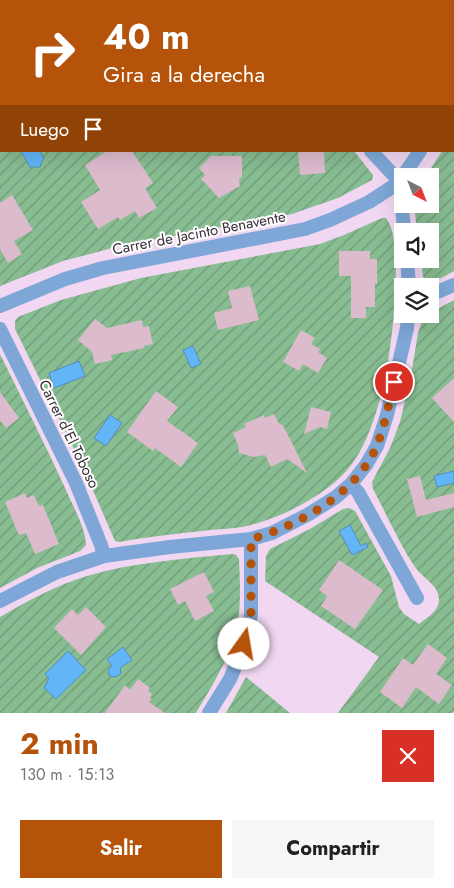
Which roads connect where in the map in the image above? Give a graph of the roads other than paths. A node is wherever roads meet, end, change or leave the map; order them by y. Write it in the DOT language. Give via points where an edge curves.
graph roads {
  1 [pos="372,152"];
  2 [pos="419,152"];
  3 [pos="409,168"];
  4 [pos="394,172"];
  5 [pos="394,185"];
  6 [pos="454,285"];
  7 [pos="439,291"];
  8 [pos="0,306"];
  9 [pos="407,323"];
  10 [pos="0,329"];
  11 [pos="351,484"];
  12 [pos="251,539"];
  13 [pos="104,556"];
  14 [pos="417,598"];
  15 [pos="0,601"];
  16 [pos="209,713"];
  1 -- 4 [label="street"];
  2 -- 3 [label="street"];
  5 -- 8 [label="street, Carrer de Jacinto Benavente" via="369,202 305,229 102,268 65,279"];
  6 -- 7 [label="street"];
  9 -- 11 [label="street" via="377,446"];
  10 -- 13 [label="street, Carrer d'El Toboso" via="76,483"];
  11 -- 12 [label="street" via="336,498 309,514 272,534"];
  11 -- 14 [label="street"];
  12 -- 13 [label="street"];
  12 -- 16 [label="street" via="251,615 230,679"];
  13 -- 15 [label="street" via="57,572"];
}
